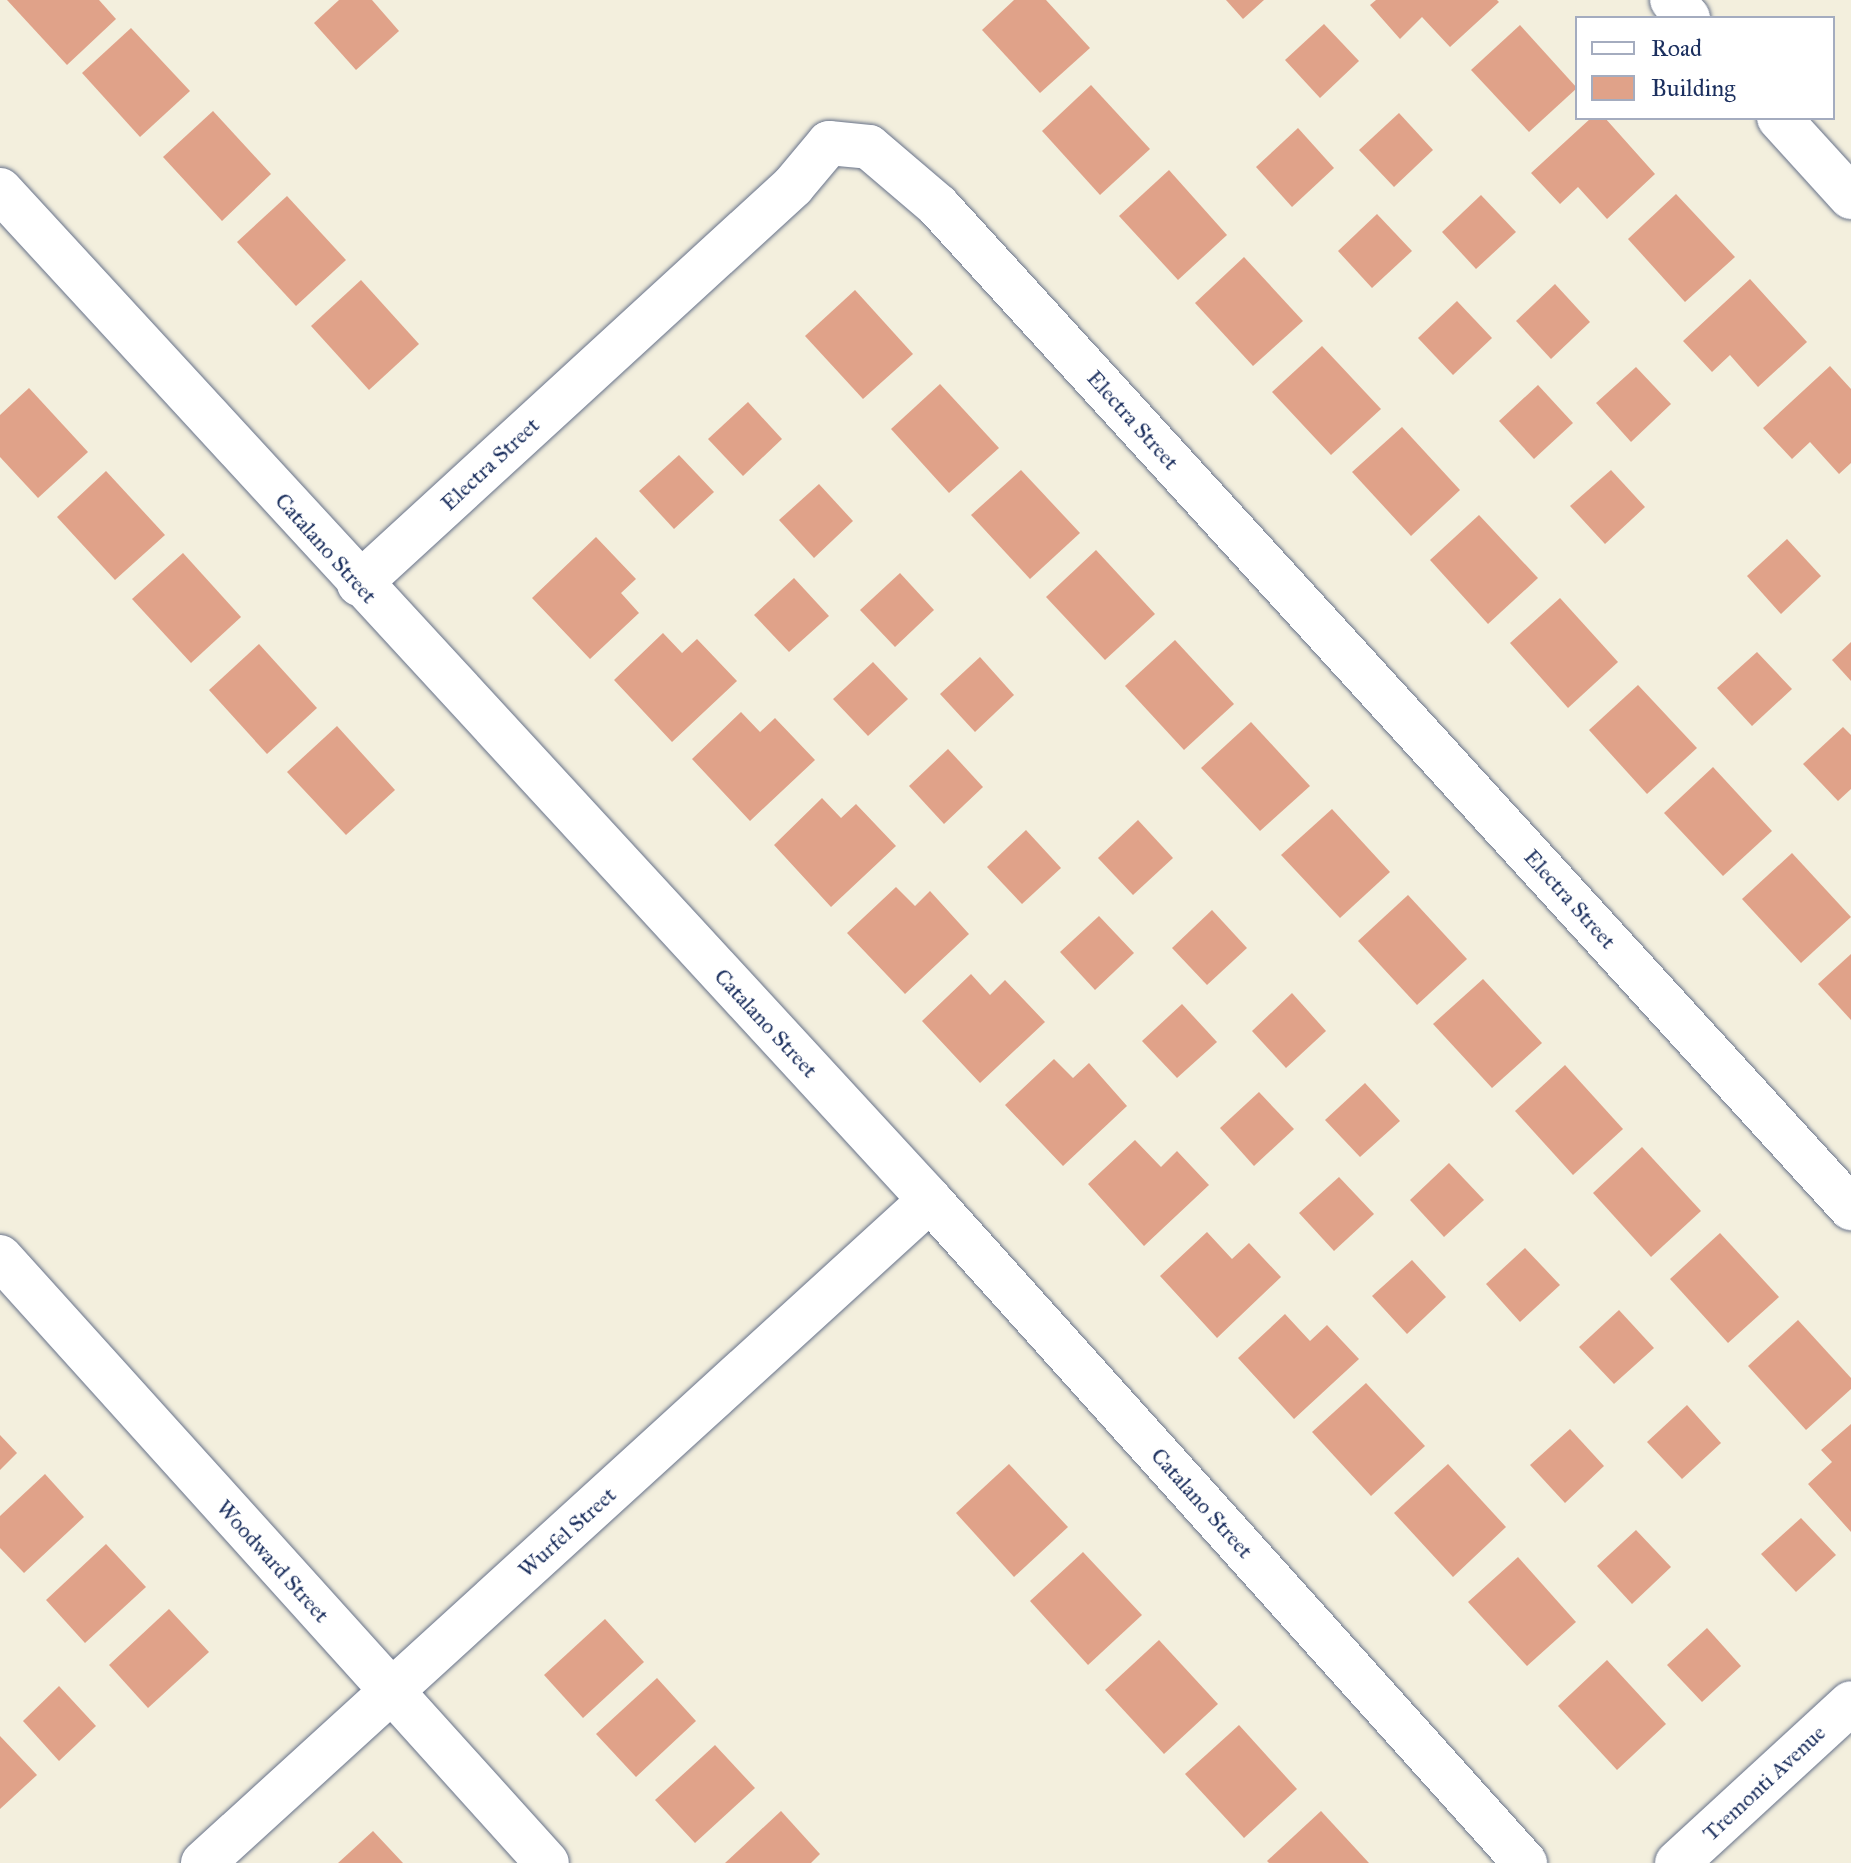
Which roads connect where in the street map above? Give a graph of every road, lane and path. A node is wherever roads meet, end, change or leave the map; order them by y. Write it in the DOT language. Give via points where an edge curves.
graph roads {
  1 [pos="1672,0"];
  2 [pos="1686,16"];
  3 [pos="1781,120"];
  4 [pos="0,190"];
  5 [pos="1851,197"];
  6 [pos="359,584"];
  7 [pos="930,1200"];
  8 [pos="1851,1208"];
  9 [pos="0,1257"];
  10 [pos="391,1692"];
  11 [pos="1851,1703"];
  12 [pos="203,1863"];
  13 [pos="547,1863"];
  14 [pos="1525,1863"];
  15 [pos="1677,1863"];
  1 -- 2 [label="street"];
  3 -- 5 [label="street"];
  4 -- 6 [label="street, Catalano Street"];
  6 -- 7 [label="street, Catalano Street"];
  6 -- 8 [label="street, Electra Street" via="793,186 829,143 869,147 938,206"];
  7 -- 10 [label="street, Wurfel Street"];
  7 -- 14 [label="street, Catalano Street"];
  9 -- 10 [label="street, Woodward Street"];
  10 -- 12 [label="street, Wurfel Street"];
  10 -- 13 [label="street, Woodward Street"];
  11 -- 15 [label="street, Tremonti Avenue"];
}
